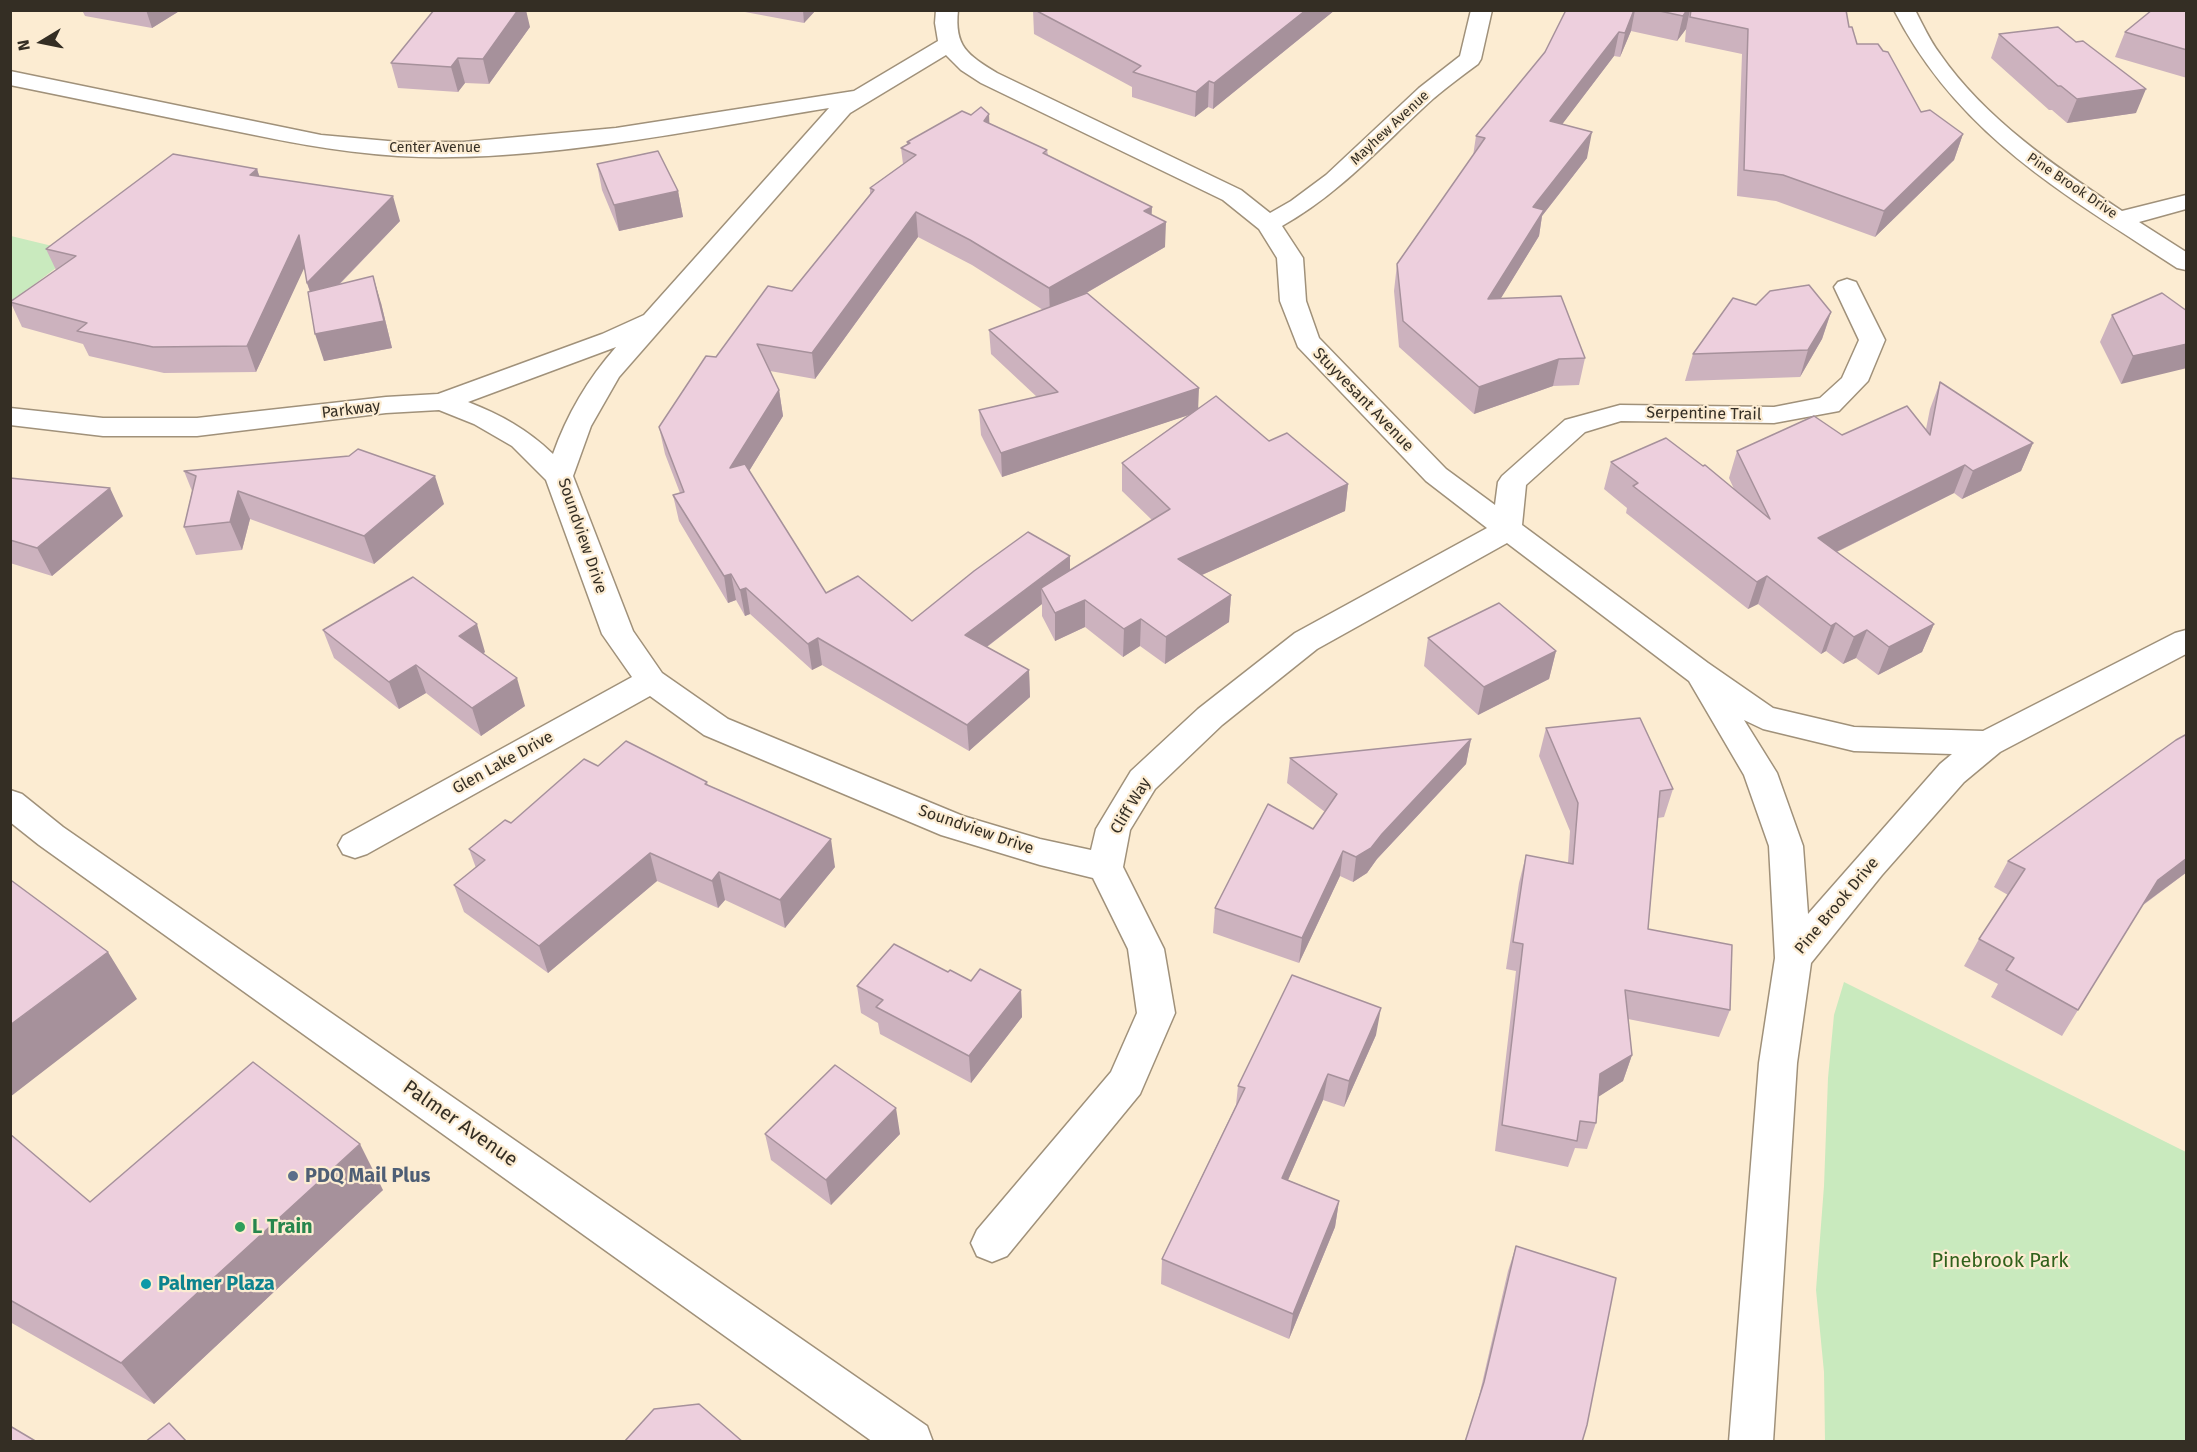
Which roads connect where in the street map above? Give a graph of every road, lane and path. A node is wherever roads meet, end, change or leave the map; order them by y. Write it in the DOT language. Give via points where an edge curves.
graph roads {
  1 [pos="946,10"];
  2 [pos="1482,10"];
  3 [pos="1904,10"];
  4 [pos="948,44"];
  5 [pos="10,78"];
  6 [pos="863,97"];
  7 [pos="2187,202"];
  8 [pos="2120,219"];
  9 [pos="1269,224"];
  10 [pos="2187,263"];
  11 [pos="1847,287"];
  12 [pos="671,304"];
  13 [pos="442,402"];
  14 [pos="10,416"];
  15 [pos="559,476"];
  16 [pos="1507,531"];
  17 [pos="2186,643"];
  18 [pos="1697,671"];
  19 [pos="651,681"];
  20 [pos="1988,743"];
  21 [pos="10,804"];
  22 [pos="355,845"];
  23 [pos="1105,867"];
  24 [pos="1793,958"];
  25 [pos="992,1243"];
  26 [pos="911,1442"];
  27 [pos="1751,1442"];
  1 -- 4 [label="street"];
  2 -- 9 [label="street, Mayhew Avenue" via="1470,59 1427,93 1334,180"];
  3 -- 8 [label="street, Pine Brook Drive" via="1934,62 1981,115 2035,162"];
  4 -- 6 [label="street, Soundview Drive"];
  4 -- 9 [label="street, Stuyvesant Avenue" via="960,61 989,78 1232,195"];
  5 -- 6 [label="street, Center Avenue" via="321,142 399,150 537,144 616,135"];
  6 -- 12 [label="street, Soundview Drive" via="842,108"];
  7 -- 8 [label="street"];
  8 -- 10 [label="street, Pine Brook Drive"];
  9 -- 16 [label="street, Stuyvesant Avenue" via="1290,258 1293,301 1307,341 1436,475"];
  11 -- 16 [label="street, Serpentine Trail" via="1872,340 1854,381 1829,405 1774,415 1620,413 1575,426 1512,482"];
  12 -- 13 [label="street, Parkway" via="640,327 610,340"];
  12 -- 15 [label="street, Soundview Drive" via="607,374 577,426"];
  13 -- 14 [label="street, Parkway" via="197,428 103,427"];
  13 -- 15 [label="street" via="484,418 522,440"];
  15 -- 19 [label="street, Soundview Drive" via="618,634"];
  16 -- 18 [label="street, Stuyvesant Avenue"];
  16 -- 23 [label="street, Cliff Way" via="1306,641 1210,717 1143,780 1113,830"];
  17 -- 20 [label="street, Pine Brook Drive"];
  18 -- 20 [label="street, Stuyvesant Avenue" via="1763,717 1786,723 1854,739"];
  18 -- 24 [label="street, Stuyvesant Avenue" via="1760,773 1786,846"];
  19 -- 22 [label="street, Glen Lake Drive"];
  19 -- 23 [label="street, Soundview Drive" via="716,727 953,826"];
  20 -- 24 [label="street, Pine Brook Drive" via="1952,773"];
  21 -- 26 [label="street, Palmer Avenue"];
  23 -- 25 [label="street" via="1146,949 1155,1013 1126,1082"];
  24 -- 27 [label="street, Pine Brook Drive" via="1779,1056"];
}
